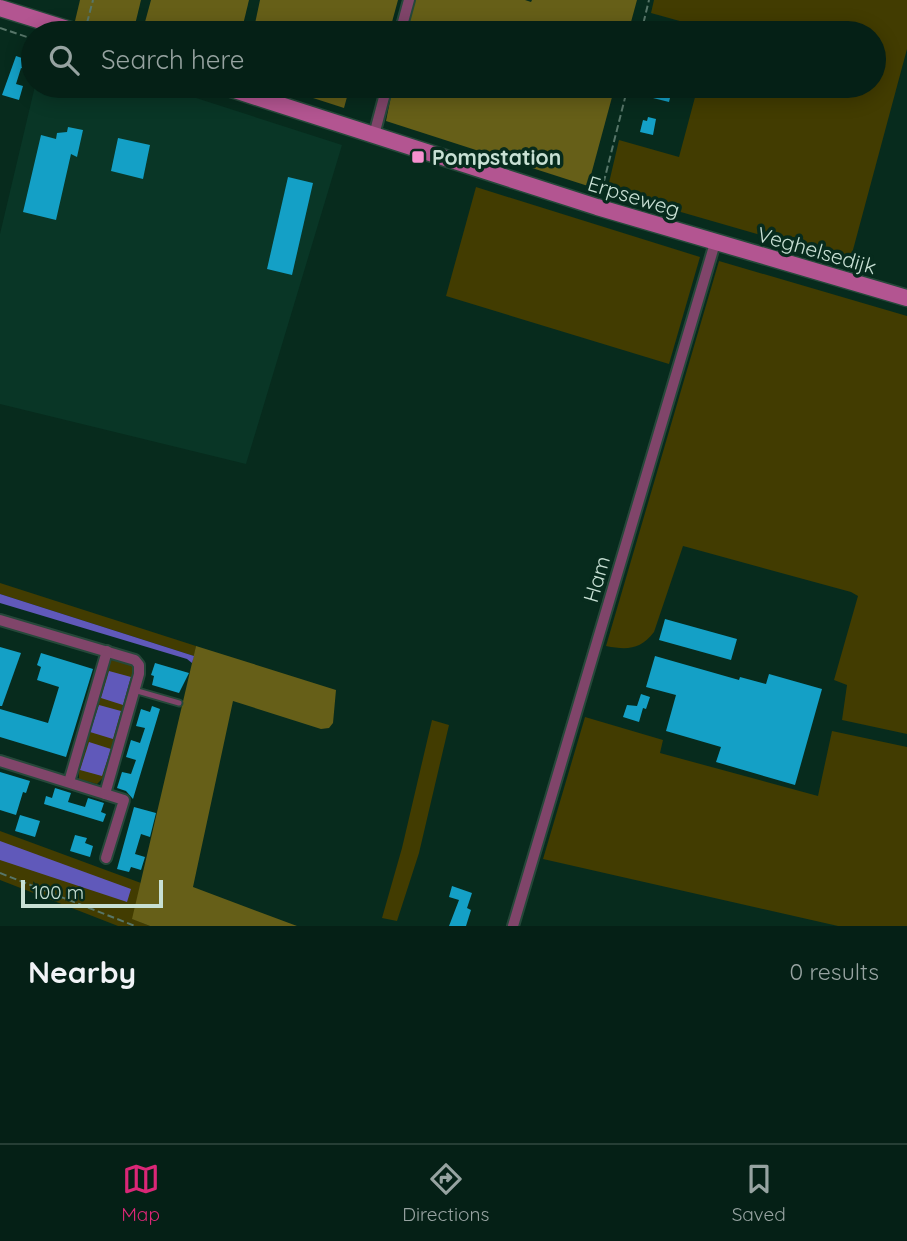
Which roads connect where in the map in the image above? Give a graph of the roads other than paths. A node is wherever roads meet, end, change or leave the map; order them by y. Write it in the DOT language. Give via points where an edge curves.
graph roads {
  1 [pos="409,0"];
  2 [pos="0,8"];
  3 [pos="0,18"];
  4 [pos="49,21"];
  5 [pos="403,21"];
  6 [pos="21,25"];
  7 [pos="259,98"];
  8 [pos="384,98"];
  9 [pos="374,135"];
  10 [pos="715,243"];
  11 [pos="907,298"];
  12 [pos="0,620"];
  13 [pos="107,651"];
  14 [pos="134,690"];
  15 [pos="179,703"];
  16 [pos="0,761"];
  17 [pos="69,782"];
  18 [pos="105,794"];
  19 [pos="106,858"];
  20 [pos="513,926"];
  1 -- 5 [label="street"];
  2 -- 4 [label="main road"];
  3 -- 6 [label="main road"];
  7 -- 9 [label="main road, Erpseweg"];
  8 -- 9 [label="street"];
  9 -- 10 [label="main road, Erpseweg"];
  10 -- 11 [label="main road, Veghelsedijk"];
  10 -- 20 [label="street, Ham"];
  12 -- 13 [label="street"];
  13 -- 14 [label="street" via="139,665"];
  13 -- 17 [label="street"];
  14 -- 15 [label="lane"];
  14 -- 18 [label="street"];
  16 -- 17 [label="street"];
  17 -- 18 [label="street"];
  18 -- 19 [label="street" via="124,800"];
}
